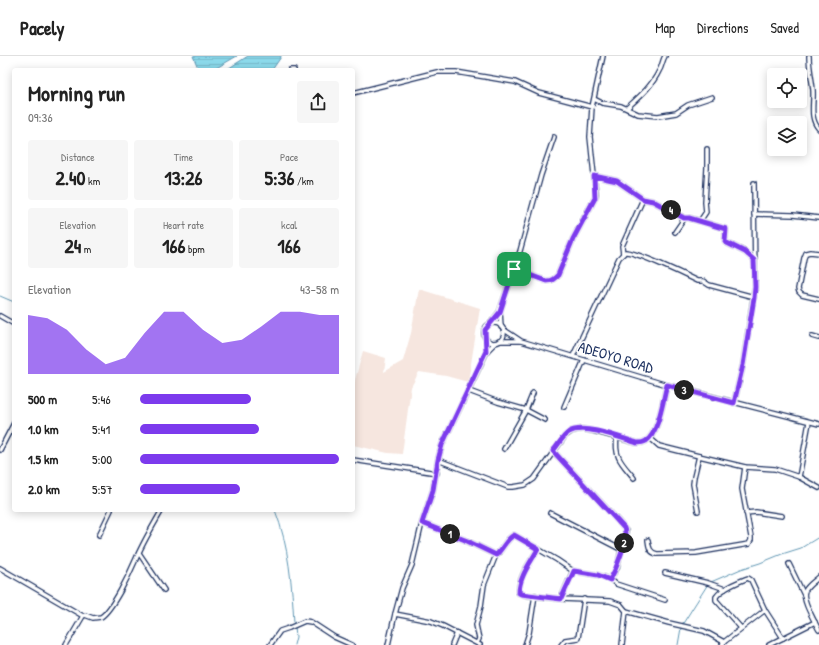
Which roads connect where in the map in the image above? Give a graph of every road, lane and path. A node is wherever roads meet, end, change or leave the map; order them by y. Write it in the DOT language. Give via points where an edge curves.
graph roads {
  1 [pos="603,56"];
  2 [pos="665,56"];
  3 [pos="809,56"];
  4 [pos="355,92"];
  5 [pos="712,97"];
  6 [pos="594,99"];
  7 [pos="592,107"];
  8 [pos="627,108"];
  9 [pos="819,129"];
  10 [pos="554,137"];
  11 [pos="707,149"];
  12 [pos="594,176"];
  13 [pos="754,183"];
  14 [pos="643,199"];
  15 [pos="754,214"];
  16 [pos="684,218"];
  17 [pos="819,218"];
  18 [pos="700,221"];
  19 [pos="675,232"];
  20 [pos="623,254"];
  21 [pos="819,254"];
  22 [pos="754,260"];
  23 [pos="514,269"];
  24 [pos="754,298"];
  25 [pos="819,299"];
  26 [pos="500,312"];
  27 [pos="0,316"];
  28 [pos="12,323"];
  29 [pos="490,324"];
  30 [pos="502,328"];
  31 [pos="812,336"];
  32 [pos="819,338"];
  33 [pos="486,339"];
  34 [pos="521,341"];
  35 [pos="497,342"];
  36 [pos="486,351"];
  37 [pos="573,356"];
  38 [pos="584,360"];
  39 [pos="667,385"];
  40 [pos="469,391"];
  41 [pos="533,393"];
  42 [pos="734,403"];
  43 [pos="564,407"];
  44 [pos="526,410"];
  45 [pos="545,420"];
  46 [pos="809,422"];
  47 [pos="819,424"];
  48 [pos="12,427"];
  49 [pos="616,437"];
  50 [pos="650,438"];
  51 [pos="504,449"];
  52 [pos="0,450"];
  53 [pos="553,451"];
  54 [pos="699,456"];
  55 [pos="355,460"];
  56 [pos="438,460"];
  57 [pos="745,467"];
  58 [pos="437,473"];
  59 [pos="799,477"];
  60 [pos="634,478"];
  61 [pos="819,488"];
  62 [pos="110,512"];
  63 [pos="161,512"];
  64 [pos="698,512"];
  65 [pos="550,513"];
  66 [pos="746,514"];
  67 [pos="782,516"];
  68 [pos="422,523"];
  69 [pos="99,535"];
  70 [pos="648,540"];
  71 [pos="538,549"];
  72 [pos="622,550"];
  73 [pos="139,553"];
  74 [pos="496,555"];
  75 [pos="789,564"];
  76 [pos="0,568"];
  77 [pos="574,571"];
  78 [pos="665,573"];
  79 [pos="819,577"];
  80 [pos="610,580"];
  81 [pos="726,589"];
  82 [pos="164,590"];
  83 [pos="535,595"];
  84 [pos="804,595"];
  85 [pos="561,599"];
  86 [pos="584,599"];
  87 [pos="665,600"];
  88 [pos="765,610"];
  89 [pos="626,611"];
  90 [pos="395,614"];
  91 [pos="83,616"];
  92 [pos="815,622"];
  93 [pos="741,628"];
  94 [pos="819,630"];
  95 [pos="457,632"];
  96 [pos="783,638"];
  97 [pos="723,643"];
  98 [pos="479,644"];
  99 [pos="66,645"];
  100 [pos="270,645"];
  101 [pos="352,645"];
  102 [pos="388,645"];
  103 [pos="452,645"];
  104 [pos="525,645"];
  105 [pos="561,645"];
  106 [pos="622,645"];
  107 [pos="769,645"];
  1 -- 6 [label="street"];
  2 -- 8 [label="street" via="660,71 645,92"];
  3 -- 9 [label="street" via="814,123"];
  4 -- 7 [label="street" via="449,71 516,82 539,93"];
  5 -- 8 [label="street" via="668,115 638,114"];
  6 -- 7 [label="street"];
  6 -- 8 [label="street"];
  7 -- 12 [label="street" via="590,137"];
  10 -- 23 [label="street"];
  11 -- 18 [label="street" via="706,212"];
  12 -- 14 [label="street" via="617,181"];
  12 -- 23 [label="street" via="595,198 573,239 558,275 552,281 546,281"];
  13 -- 15 [label="street"];
  14 -- 16 [label="street" via="653,201"];
  14 -- 20 [label="street" via="622,246"];
  15 -- 17 [label="street"];
  15 -- 22 [label="street"];
  16 -- 18 [label="street"];
  16 -- 19 [label="street"];
  18 -- 22 [label="street" via="726,229 725,242 745,252"];
  20 -- 24 [label="street" via="628,252 698,281"];
  20 -- 37 [label="street"];
  21 -- 25 [label="street" via="806,253 798,289 802,295"];
  22 -- 24 [label="street"];
  23 -- 26 [label="street"];
  24 -- 42 [label="street"];
  26 -- 29 [label="street"];
  26 -- 30 [label="street"];
  27 -- 28 [label="street"];
  29 -- 30 [label="street" via="497,324"];
  29 -- 33 [label="street" via="484,332"];
  30 -- 34 [label="street, ADEOYO ROAD"];
  30 -- 35 [label="street" via="503,337"];
  31 -- 32 [label="street"];
  33 -- 35 [label="street"];
  33 -- 36 [label="street"];
  34 -- 35 [label="street"];
  34 -- 37 [label="street, ADEOYO ROAD"];
  35 -- 36 [label="street"];
  36 -- 40 [label="street"];
  37 -- 38 [label="street, ADEOYO ROAD"];
  38 -- 39 [label="street, ADEOYO ROAD"];
  38 -- 43 [label="street"];
  39 -- 42 [label="street, ADEOYO ROAD"];
  39 -- 50 [label="street" via="657,423"];
  40 -- 44 [label="street"];
  40 -- 56 [label="street" via="442,445"];
  41 -- 44 [label="street"];
  42 -- 46 [label="street, ADEOYO ROAD"];
  44 -- 45 [label="street"];
  44 -- 51 [label="street"];
  46 -- 47 [label="street, ADEOYO ROAD"];
  46 -- 59 [label="street"];
  48 -- 52 [label="street"];
  49 -- 50 [label="street" via="637,443"];
  49 -- 53 [label="street" via="593,431 568,432"];
  49 -- 60 [label="street" via="618,459"];
  50 -- 54 [label="street" via="659,446"];
  53 -- 56 [label="street" via="534,479 525,485 513,487"];
  53 -- 72 [label="street" via="624,528"];
  54 -- 57 [label="street"];
  54 -- 64 [label="street" via="693,484"];
  55 -- 58 [label="street"];
  56 -- 58 [label="street"];
  57 -- 59 [label="street" via="775,469"];
  57 -- 66 [label="street" via="742,490"];
  58 -- 68 [label="street"];
  59 -- 61 [label="street"];
  62 -- 69 [label="street"];
  63 -- 73 [label="street"];
  65 -- 72 [label="street"];
  66 -- 67 [label="street" via="756,512"];
  66 -- 70 [label="street" via="750,544 696,553 657,554 651,551"];
  68 -- 74 [label="street"];
  68 -- 90 [label="street" via="412,566 402,588"];
  71 -- 74 [label="street" via="514,535"];
  71 -- 77 [label="street"];
  71 -- 83 [label="street" via="519,588 521,594"];
  72 -- 80 [label="street" via="617,568"];
  73 -- 82 [label="street"];
  73 -- 91 [label="street" via="131,572 106,614 98,618"];
  74 -- 98 [label="street" via="484,585 476,625"];
  75 -- 84 [label="street"];
  76 -- 91 [label="street"];
  77 -- 80 [label="street"];
  77 -- 85 [label="street"];
  78 -- 81 [label="street"];
  79 -- 84 [label="street"];
  80 -- 87 [label="street"];
  81 -- 88 [label="street" via="737,582 750,579"];
  81 -- 93 [label="street" via="717,595 716,600"];
  83 -- 85 [label="street"];
  83 -- 104 [label="street"];
  84 -- 92 [label="street"];
  85 -- 86 [label="street"];
  86 -- 89 [label="street" via="616,602"];
  86 -- 105 [label="street" via="578,638 565,640"];
  88 -- 93 [label="street"];
  88 -- 96 [label="street"];
  89 -- 97 [label="street" via="704,631"];
  89 -- 106 [label="street"];
  90 -- 95 [label="street" via="431,621"];
  90 -- 102 [label="street"];
  91 -- 99 [label="street"];
  92 -- 94 [label="street"];
  92 -- 96 [label="street"];
  93 -- 97 [label="street"];
  95 -- 98 [label="street"];
  95 -- 103 [label="street"];
  96 -- 107 [label="street"];
  100 -- 101 [label="street" via="280,631 305,621"];
}
